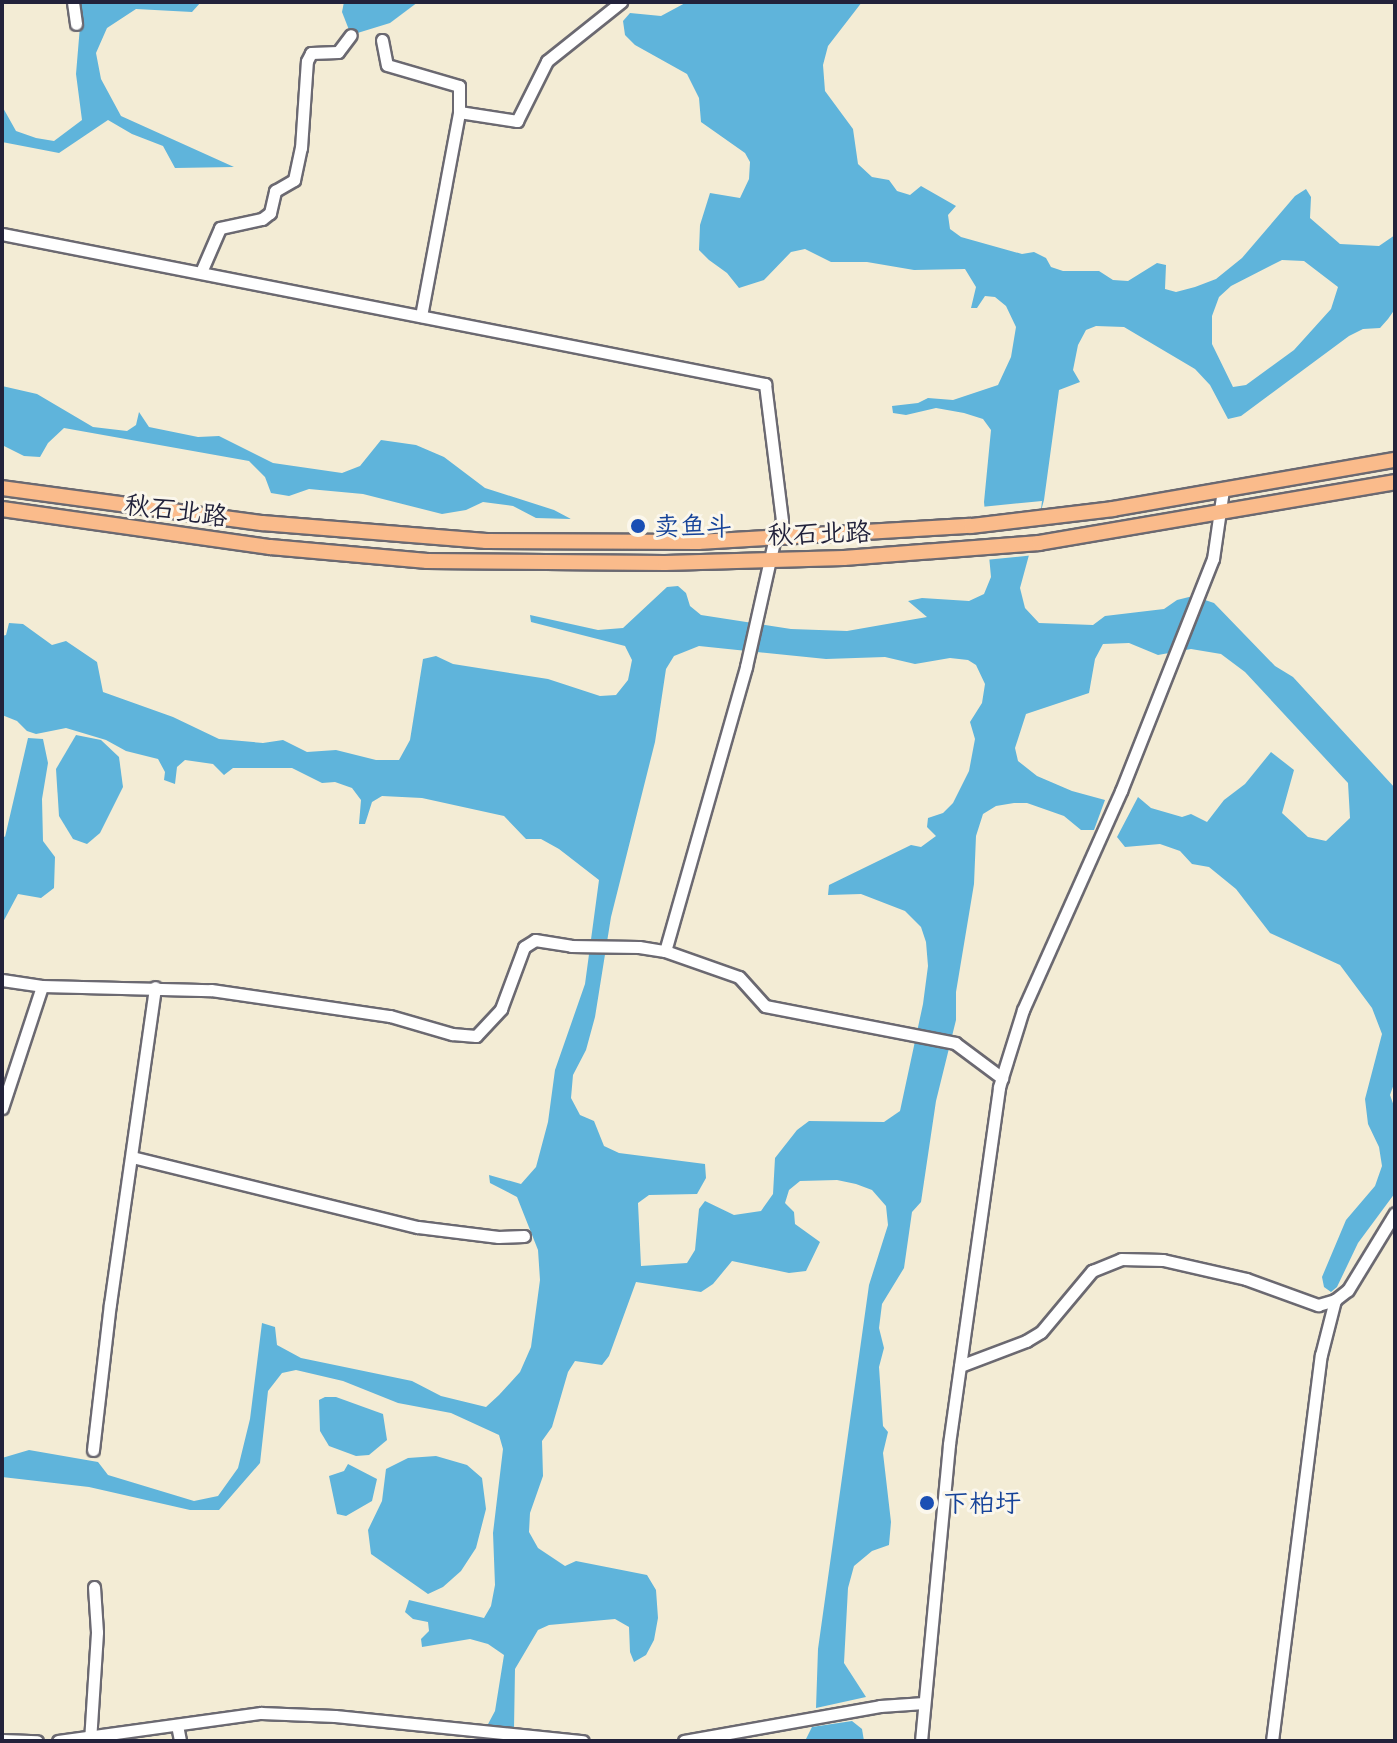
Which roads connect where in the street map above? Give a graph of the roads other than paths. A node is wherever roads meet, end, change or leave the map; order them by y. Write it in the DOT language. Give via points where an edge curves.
graph roads {
  1 [pos="73,2"];
  2 [pos="621,2"];
  3 [pos="76,24"];
  4 [pos="351,35"];
  5 [pos="382,40"];
  6 [pos="459,112"];
  7 [pos="2,234"];
  8 [pos="201,272"];
  9 [pos="421,316"];
  10 [pos="1395,460"];
  11 [pos="1395,482"];
  12 [pos="2,488"];
  13 [pos="1223,490"];
  14 [pos="2,509"];
  15 [pos="1218,514"];
  16 [pos="775,537"];
  17 [pos="772,560"];
  18 [pos="665,951"];
  19 [pos="2,980"];
  20 [pos="42,986"];
  21 [pos="155,987"];
  22 [pos="1002,1078"];
  23 [pos="2,1108"];
  24 [pos="132,1157"];
  25 [pos="1395,1213"];
  26 [pos="524,1236"];
  27 [pos="1335,1300"];
  28 [pos="960,1366"];
  29 [pos="93,1450"];
  30 [pos="94,1587"];
  31 [pos="924,1703"];
  32 [pos="177,1725"];
  33 [pos="90,1739"];
  34 [pos="2,1740"];
  35 [pos="37,1741"];
  36 [pos="58,1741"];
  37 [pos="180,1741"];
  38 [pos="583,1741"];
  39 [pos="684,1741"];
  40 [pos="921,1741"];
  41 [pos="1272,1741"];
  1 -- 3 [label="street"];
  2 -- 6 [label="street" via="547,61 517,121"];
  4 -- 8 [label="street" via="338,52 311,53 307,61 294,180 275,191 270,213 262,219 220,228"];
  5 -- 6 [label="street" via="387,65 459,86"];
  6 -- 9 [label="street"];
  7 -- 8 [label="street"];
  8 -- 9 [label="street"];
  9 -- 16 [label="street" via="765,384 782,521"];
  10 -- 13 [label="main road, 秋石北路"];
  11 -- 15 [label="main road, 秋石北路"];
  12 -- 16 [label="main road, 秋石北路" via="262,523 486,541"];
  13 -- 15 [label="street"];
  13 -- 16 [label="main road, 秋石北路" via="971,526"];
  14 -- 17 [label="main road, 秋石北路" via="255,545 427,561"];
  15 -- 17 [label="main road, 秋石北路" via="1039,543"];
  15 -- 22 [label="street" via="1213,559 1121,791 1023,1010"];
  16 -- 17 [label="street"];
  17 -- 18 [label="street"];
  18 -- 21 [label="street" via="535,940 524,947 501,1009 476,1036 390,1016"];
  18 -- 22 [label="street" via="739,977 765,1006 955,1043"];
  19 -- 20 [label="street"];
  20 -- 21 [label="street"];
  20 -- 23 [label="street"];
  21 -- 24 [label="street"];
  22 -- 28 [label="street"];
  24 -- 26 [label="street" via="418,1227"];
  24 -- 29 [label="street"];
  25 -- 27 [label="street" via="1348,1290"];
  27 -- 28 [label="street" via="1310,1303 1246,1279 1163,1260 1121,1259 1092,1271 1041,1332"];
  27 -- 41 [label="street" via="1321,1355"];
  28 -- 31 [label="street"];
  30 -- 33 [label="street" via="97,1632"];
  31 -- 39 [label="street"];
  31 -- 40 [label="street"];
  32 -- 33 [label="street"];
  32 -- 37 [label="street"];
  32 -- 38 [label="street" via="261,1713"];
  33 -- 36 [label="street"];
  34 -- 35 [label="street"];
}
